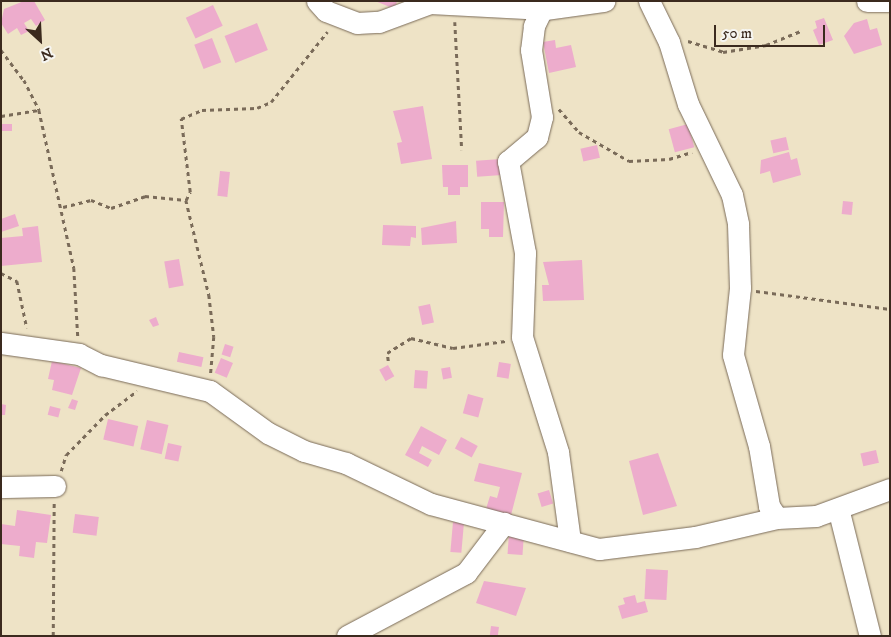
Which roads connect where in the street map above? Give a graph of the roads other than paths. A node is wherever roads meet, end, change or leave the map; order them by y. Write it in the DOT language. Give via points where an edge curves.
graph roads {
  1 [pos="317,1"];
  2 [pos="604,1"];
  3 [pos="649,1"];
  4 [pos="867,1"];
  5 [pos="888,1"];
  6 [pos="546,5"];
  7 [pos="1,343"];
  8 [pos="55,486"];
  9 [pos="1,487"];
  10 [pos="890,489"];
  11 [pos="839,512"];
  12 [pos="777,518"];
  13 [pos="504,523"];
  14 [pos="570,541"];
  15 [pos="347,636"];
  16 [pos="870,636"];
  1 -- 6 [label="street" via="346,21 379,22 430,3 452,6"];
  2 -- 6 [label="street"];
  3 -- 12 [label="street" via="732,195 738,224 740,288 734,355 759,446 769,506"];
  4 -- 5 [label="street"];
  6 -- 14 [label="street" via="534,26 531,50 542,117 537,137 508,160 525,253 522,337 558,452"];
  7 -- 13 [label="street" via="79,354 102,365 210,391 268,433 304,451 346,463 431,504"];
  8 -- 9 [label="street"];
  10 -- 11 [label="street"];
  11 -- 12 [label="street"];
  11 -- 16 [label="street"];
  12 -- 14 [label="street" via="640,546 599,549"];
  13 -- 14 [label="street"];
  13 -- 15 [label="street" via="466,573"];
}
